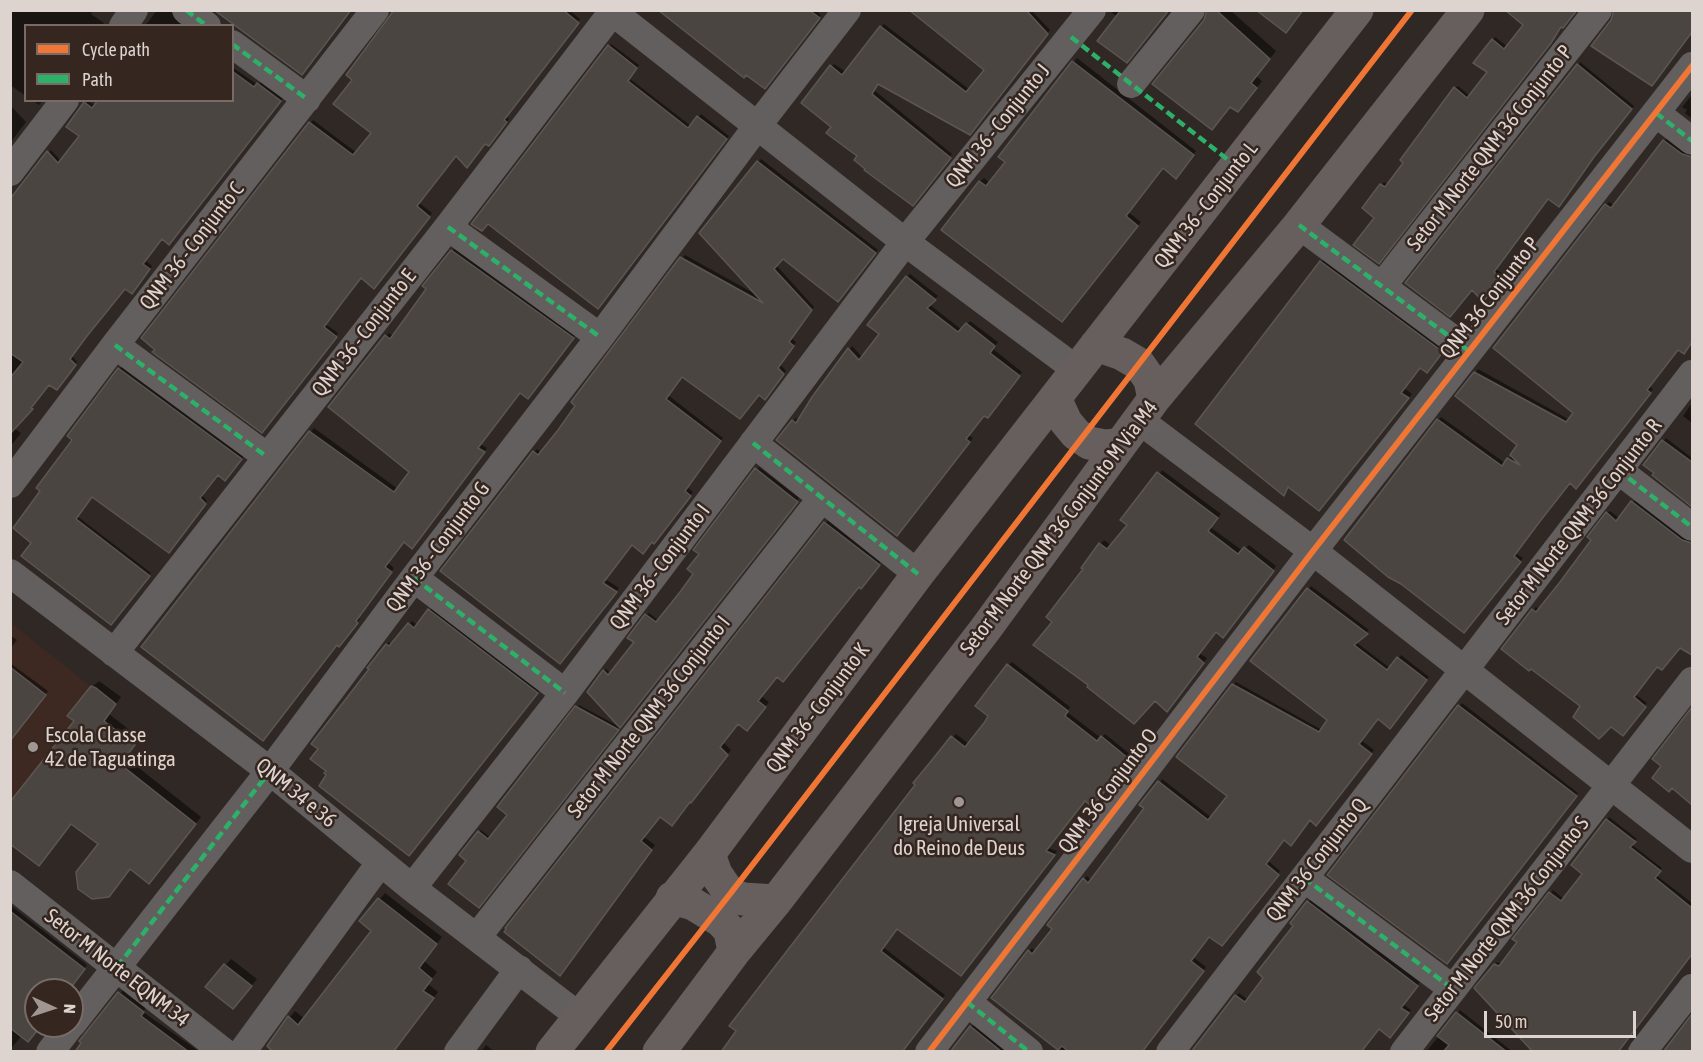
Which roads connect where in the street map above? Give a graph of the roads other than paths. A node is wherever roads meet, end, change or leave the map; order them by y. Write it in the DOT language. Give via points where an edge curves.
graph roads {
  1 [pos="134,10"];
  2 [pos="186,10"];
  3 [pos="375,10"];
  4 [pos="847,10"];
  5 [pos="1092,10"];
  6 [pos="1191,10"];
  7 [pos="1357,10"];
  8 [pos="1468,10"];
  9 [pos="1598,10"];
  10 [pos="612,11"];
  11 [pos="124,24"];
  12 [pos="204,24"];
  13 [pos="234,45"];
  14 [pos="1692,66"];
  15 [pos="1131,84"];
  16 [pos="307,99"];
  17 [pos="63,102"];
  18 [pos="1656,113"];
  19 [pos="758,125"];
  20 [pos="1692,141"];
  21 [pos="10,172"];
  22 [pos="1299,225"];
  23 [pos="448,227"];
  24 [pos="905,242"];
  25 [pos="1382,286"];
  26 [pos="600,337"];
  27 [pos="115,345"];
  28 [pos="1469,351"];
  29 [pos="1087,358"];
  30 [pos="1692,374"];
  31 [pos="1055,398"];
  32 [pos="1138,421"];
  33 [pos="753,443"];
  34 [pos="266,456"];
  35 [pos="1618,470"];
  36 [pos="10,484"];
  37 [pos="822,498"];
  38 [pos="1692,527"];
  39 [pos="1313,551"];
  40 [pos="10,573"];
  41 [pos="918,574"];
  42 [pos="414,578"];
  43 [pos="114,653"];
  44 [pos="1465,670"];
  45 [pos="1692,681"];
  46 [pos="565,693"];
  47 [pos="270,771"];
  48 [pos="1611,786"];
  49 [pos="1692,849"];
  50 [pos="709,854"];
  51 [pos="380,863"];
  52 [pos="1304,878"];
  53 [pos="10,884"];
  54 [pos="412,888"];
  55 [pos="672,898"];
  56 [pos="776,902"];
  57 [pos="477,937"];
  58 [pos="734,952"];
  59 [pos="117,968"];
  60 [pos="519,969"];
  61 [pos="1692,988"];
  62 [pos="1453,989"];
  63 [pos="967,1002"];
  64 [pos="84,1009"];
  65 [pos="580,1017"];
  66 [pos="61,1038"];
  67 [pos="50,1052"];
  68 [pos="224,1052"];
  69 [pos="242,1052"];
  70 [pos="458,1052"];
  71 [pos="552,1052"];
  72 [pos="659,1052"];
  73 [pos="929,1052"];
  74 [pos="1029,1052"];
  75 [pos="1170,1052"];
  76 [pos="1404,1052"];
  77 [pos="1642,1052"];
  1 -- 11 [label="street"];
  2 -- 12 [label="street"];
  3 -- 16 [label="street, QNM 36 - Conjunto C"];
  4 -- 19 [label="street, QNM 36 - Conjunto G"];
  5 -- 24 [label="street, QNM 36 - Conjunto J"];
  6 -- 15 [label="street"];
  7 -- 29 [label="main road, QNM 36 - Conjunto L"];
  8 -- 22 [label="main road, Setor M Norte QNM 36 Conjunto M Via M4"];
  9 -- 25 [label="street, Setor M Norte QNM 36 Conjunto P"];
  10 -- 19 [label="street"];
  10 -- 23 [label="street, QNM 36 - Conjunto E"];
  13 -- 16 [label="street"];
  14 -- 18 [label="street, QNM 36 Conjunto P"];
  16 -- 27 [label="street, QNM 36 - Conjunto C"];
  17 -- 21 [label="street"];
  18 -- 20 [label="street"];
  18 -- 28 [label="street, QNM 36 Conjunto P"];
  19 -- 24 [label="street"];
  19 -- 26 [label="street, QNM 36 - Conjunto G"];
  22 -- 25 [label="street"];
  22 -- 32 [label="main road, Setor M Norte QNM 36 Conjunto M Via M4"];
  23 -- 26 [label="street"];
  23 -- 34 [label="street, QNM 36 - Conjunto E"];
  24 -- 29 [label="street"];
  24 -- 33 [label="street, QNM 36 - Conjunto I"];
  25 -- 28 [label="street"];
  26 -- 42 [label="street, QNM 36 - Conjunto G"];
  27 -- 34 [label="street"];
  27 -- 36 [label="street, QNM 36 - Conjunto C"];
  28 -- 39 [label="street, QNM 36 Conjunto P"];
  29 -- 31 [label="main road, QNM 36 - Conjunto L"];
  29 -- 32 [label="main road" via="1122,354 1139,364 1150,380"];
  30 -- 35 [label="street, Setor M Norte QNM 36 Conjunto R"];
  31 -- 32 [label="main road" via="1066,422 1089,443 1105,446"];
  31 -- 41 [label="main road, QNM 36 - Conjunto K"];
  32 -- 39 [label="street"];
  32 -- 56 [label="main road, Setor M Norte QNM 36 Conjunto M Via M4" via="984,631"];
  33 -- 37 [label="street"];
  33 -- 46 [label="street, QNM 36 - Conjunto I"];
  34 -- 43 [label="street, QNM 36 - Conjunto E"];
  35 -- 38 [label="street"];
  35 -- 44 [label="street, Setor M Norte QNM 36 Conjunto R"];
  37 -- 41 [label="street"];
  37 -- 57 [label="street, Setor M Norte QNM 36 Conjunto I"];
  39 -- 44 [label="street"];
  39 -- 63 [label="street, QNM 36 Conjunto O"];
  40 -- 43 [label="street, QNM 34 e 36"];
  41 -- 50 [label="main road, QNM 36 - Conjunto K"];
  42 -- 46 [label="street"];
  42 -- 47 [label="street, QNM 36 - Conjunto G"];
  43 -- 47 [label="street, QNM 34 e 36"];
  44 -- 48 [label="street"];
  44 -- 52 [label="street, QNM 36 Conjunto Q"];
  45 -- 48 [label="street, Setor M Norte QNM 36 Conjunto S"];
  46 -- 54 [label="street, QNM 36 - Conjunto I"];
  47 -- 51 [label="street, QNM 34 e 36"];
  47 -- 59 [label="street, QNM 36 - Conjunto G"];
  48 -- 49 [label="street"];
  48 -- 62 [label="street, Setor M Norte QNM 36 Conjunto S"];
  50 -- 55 [label="main road, QNM 36 - Conjunto K"];
  50 -- 56 [label="main road" via="716,874 730,894"];
  51 -- 54 [label="street, QNM 34 e 36"];
  51 -- 69 [label="street"];
  52 -- 62 [label="street"];
  52 -- 75 [label="street, QNM 36 Conjunto Q"];
  53 -- 59 [label="street, Setor M Norte EQNM 34"];
  54 -- 57 [label="street, QNM 34 e 36"];
  55 -- 58 [label="main road" via="693,904 721,921 730,931"];
  55 -- 65 [label="main road, QNM 36 - Conjunto K"];
  56 -- 58 [label="main road, Setor M Norte QNM 36 Conjunto M Via M4"];
  57 -- 60 [label="street, QNM 34 e 36"];
  58 -- 72 [label="main road, Setor M Norte QNM 36 Conjunto M Via M4"];
  59 -- 64 [label="street, QNM 36 - Conjunto G"];
  59 -- 68 [label="street, Setor M Norte EQNM 34"];
  60 -- 65 [label="street, QNM 34 e 36"];
  60 -- 70 [label="street"];
  61 -- 77 [label="street"];
  62 -- 76 [label="street, Setor M Norte QNM 36 Conjunto S"];
  63 -- 73 [label="street, QNM 36 Conjunto O"];
  63 -- 74 [label="street"];
  65 -- 71 [label="main road, QNM 36 - Conjunto K"];
  66 -- 67 [label="street, QNM 36 - Conjunto G"];
}
